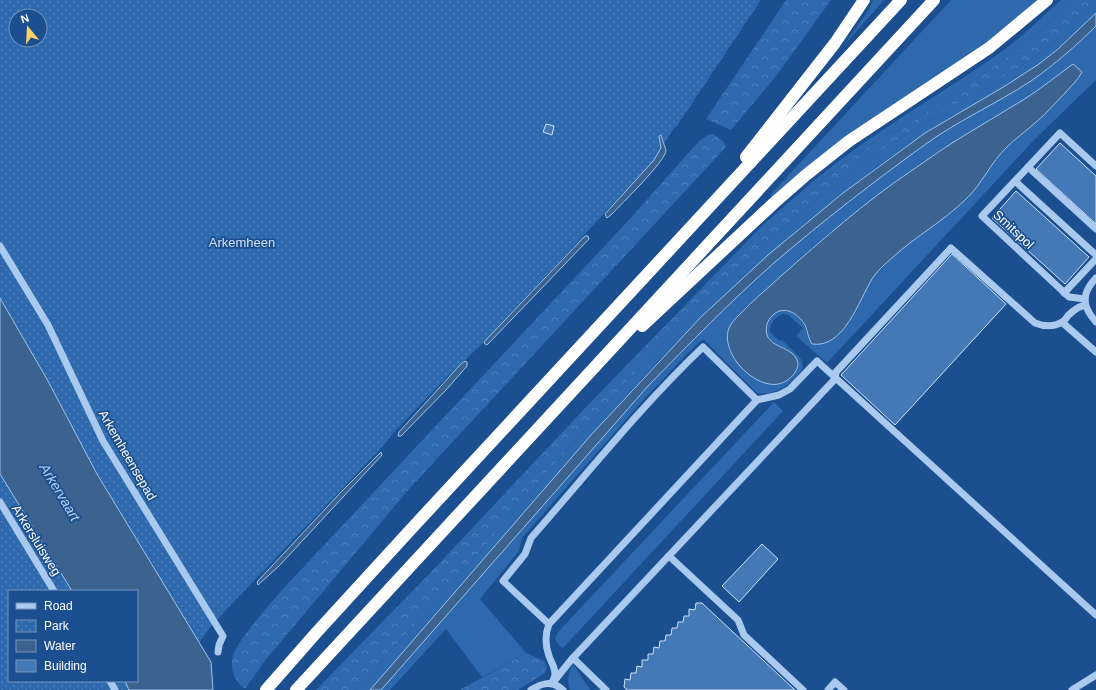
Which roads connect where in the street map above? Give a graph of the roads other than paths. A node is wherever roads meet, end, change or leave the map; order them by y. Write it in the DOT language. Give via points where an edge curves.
graph roads {
  1 [pos="864,0"];
  2 [pos="901,0"];
  3 [pos="934,0"];
  4 [pos="1047,0"];
  5 [pos="1096,166"];
  6 [pos="1028,167"];
  7 [pos="1015,181"];
  8 [pos="697,220"];
  9 [pos="1096,229"];
  10 [pos="0,246"];
  11 [pos="1096,255"];
  12 [pos="1096,258"];
  13 [pos="1096,278"];
  14 [pos="1064,293"];
  15 [pos="1085,302"];
  16 [pos="1064,321"];
  17 [pos="1096,322"];
  18 [pos="1096,352"];
  19 [pos="835,378"];
  20 [pos="574,389"];
  21 [pos="757,400"];
  22 [pos="0,502"];
  23 [pos="669,556"];
  24 [pos="53,590"];
  25 [pos="1096,616"];
  26 [pos="549,624"];
  27 [pos="218,652"];
  28 [pos="573,658"];
  29 [pos="1096,675"];
  30 [pos="552,683"];
  31 [pos="266,690"];
  32 [pos="296,690"];
  33 [pos="531,690"];
  34 [pos="563,690"];
  35 [pos="606,690"];
  36 [pos="803,690"];
  37 [pos="828,690"];
  38 [pos="844,690"];
  39 [pos="1072,690"];
  1 -- 8 [label="highway" via="835,43"];
  2 -- 8 [label="highway"];
  3 -- 20 [label="highway"];
  4 -- 20 [label="highway" via="985,52 890,113 806,175"];
  5 -- 6 [label="street, Smitspol" via="1060,132"];
  6 -- 7 [label="street, Smitspol"];
  6 -- 9 [label="street"];
  7 -- 11 [label="street"];
  7 -- 14 [label="street, Smitspol" via="982,216"];
  8 -- 31 [label="highway" via="343,603"];
  10 -- 27 [label="street, Arkemheensepad" via="48,325 103,441 223,636"];
  12 -- 14 [label="street"];
  13 -- 15 [label="street" via="1090,286"];
  14 -- 15 [label="street, Smitspol" via="1068,297"];
  15 -- 16 [label="street"];
  15 -- 17 [label="street" via="1088,312"];
  16 -- 18 [label="street" via="1064,324"];
  16 -- 19 [label="street" via="1052,326 1035,322 951,248 836,372"];
  19 -- 21 [label="street" via="817,361 790,390"];
  19 -- 23 [label="street"];
  19 -- 25 [label="street"];
  20 -- 32 [label="highway"];
  21 -- 26 [label="street"];
  21 -- 26 [label="street" via="703,347 675,374 531,538 525,554 503,581"];
  22 -- 24 [label="street, Arkersluisweg"];
  23 -- 28 [label="street"];
  23 -- 36 [label="street" via="738,620 744,635"];
  26 -- 30 [label="street" via="546,641 555,674"];
  28 -- 30 [label="street"];
  28 -- 35 [label="street"];
  29 -- 39 [label="street"];
  30 -- 33 [label="street"];
  30 -- 34 [label="street"];
  37 -- 38 [label="street" via="835,682"];
}
